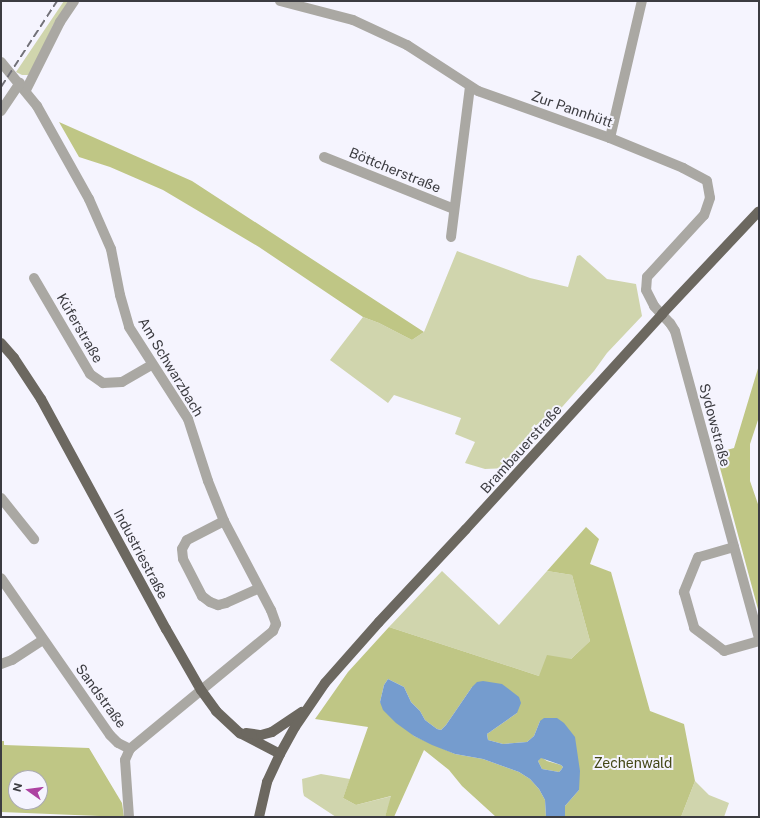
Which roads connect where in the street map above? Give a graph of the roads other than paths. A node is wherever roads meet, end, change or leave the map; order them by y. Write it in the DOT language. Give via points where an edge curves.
graph roads {
  1 [pos="74,1"];
  2 [pos="280,1"];
  3 [pos="642,1"];
  4 [pos="1,62"];
  5 [pos="23,87"];
  6 [pos="470,87"];
  7 [pos="1,111"];
  8 [pos="610,138"];
  9 [pos="324,157"];
  10 [pos="454,210"];
  11 [pos="759,211"];
  12 [pos="451,237"];
  13 [pos="34,278"];
  14 [pos="662,314"];
  15 [pos="1,343"];
  16 [pos="152,365"];
  17 [pos="1,498"];
  18 [pos="224,521"];
  19 [pos="34,539"];
  20 [pos="734,547"];
  21 [pos="1,578"];
  22 [pos="258,588"];
  23 [pos="43,640"];
  24 [pos="759,640"];
  25 [pos="1,664"];
  26 [pos="201,690"];
  27 [pos="306,709"];
  28 [pos="240,733"];
  29 [pos="130,749"];
  30 [pos="280,754"];
  31 [pos="129,817"];
  32 [pos="259,817"];
  1 -- 5 [label="street"];
  2 -- 6 [label="street, Zur Pannhütt" via="353,20 380,32 407,45"];
  3 -- 8 [label="street"];
  4 -- 5 [label="street, Am Schwarzbach"];
  5 -- 7 [label="street"];
  5 -- 16 [label="street, Am Schwarzbach" via="37,106 89,199 112,250 129,327"];
  6 -- 8 [label="street, Zur Pannhütt"];
  6 -- 10 [label="street, Böttcherstraße"];
  8 -- 14 [label="street, Zur Pannhütt" via="683,168 706,181 710,198 704,214 647,277 646,290 654,306"];
  9 -- 10 [label="street, Böttcherstraße"];
  10 -- 12 [label="street, Böttcherstraße"];
  11 -- 14 [label="main road, Brambauerstraße"];
  13 -- 16 [label="street, Küferstraße" via="90,374 103,383 122,382"];
  14 -- 20 [label="street, Sydowstraße" via="675,331"];
  14 -- 27 [label="main road, Brambauerstraße" via="364,638"];
  15 -- 26 [label="main road, Industriestraße" via="41,399"];
  16 -- 18 [label="street, Am Schwarzbach" via="188,419"];
  17 -- 19 [label="street"];
  18 -- 22 [label="street, Am Schwarzbach"];
  18 -- 22 [label="street" via="187,540 182,550 183,559 202,596 210,602 226,604"];
  20 -- 24 [label="street, Sydowstraße"];
  20 -- 24 [label="street, Sydowstraße" via="698,557 684,592 694,628 724,651"];
  21 -- 23 [label="street, Sandstraße"];
  22 -- 26 [label="street, Am Schwarzbach" via="271,610 275,628"];
  23 -- 25 [label="street"];
  23 -- 29 [label="street, Sandstraße" via="110,735"];
  26 -- 28 [label="main road, Industriestraße" via="216,711"];
  26 -- 29 [label="street, Sandstraße"];
  27 -- 28 [label="main road, Brambauerstraße" via="272,732 262,735"];
  27 -- 30 [label="main road, Brambauerstraße"];
  28 -- 30 [label="main road, Industriestraße"];
  29 -- 31 [label="street" via="125,760"];
  30 -- 32 [label="main road, Brambauerstraße" via="268,782"];
}
